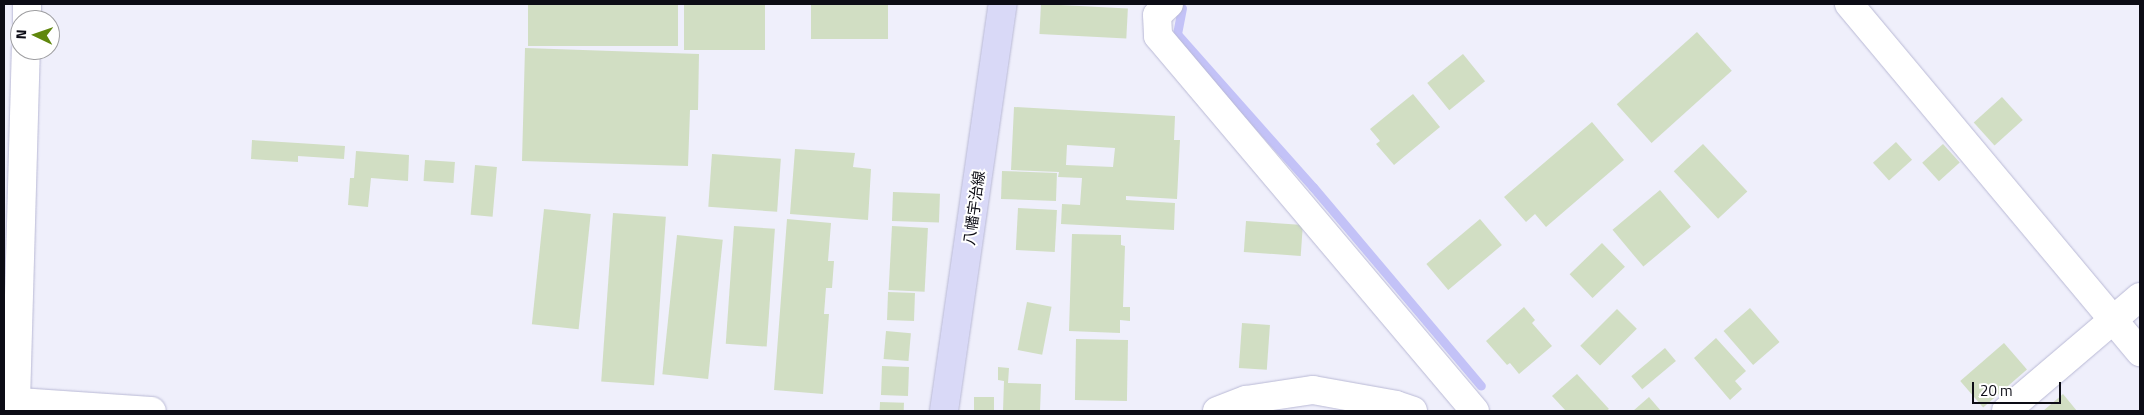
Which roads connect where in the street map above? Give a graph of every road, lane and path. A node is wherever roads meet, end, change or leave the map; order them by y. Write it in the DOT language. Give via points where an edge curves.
graph roads {
  1 [pos="1003,4"];
  2 [pos="1169,4"];
  3 [pos="1849,4"];
  4 [pos="26,60"];
  5 [pos="2140,297"];
  6 [pos="2113,320"];
  7 [pos="2140,352"];
  8 [pos="10,402"];
  9 [pos="152,411"];
  10 [pos="944,411"];
  11 [pos="1217,411"];
  12 [pos="1413,411"];
  13 [pos="1475,411"];
  14 [pos="2006,411"];
  1 -- 10 [label="main road, 八幡宇治線"];
  2 -- 13 [label="street" via="1158,15 1158,36"];
  3 -- 6 [label="street"];
  4 -- 8 [label="street"];
  5 -- 6 [label="street"];
  6 -- 7 [label="street"];
  6 -- 14 [label="street"];
  8 -- 9 [label="street"];
  11 -- 12 [label="street" via="1246,400 1313,390"];
}
